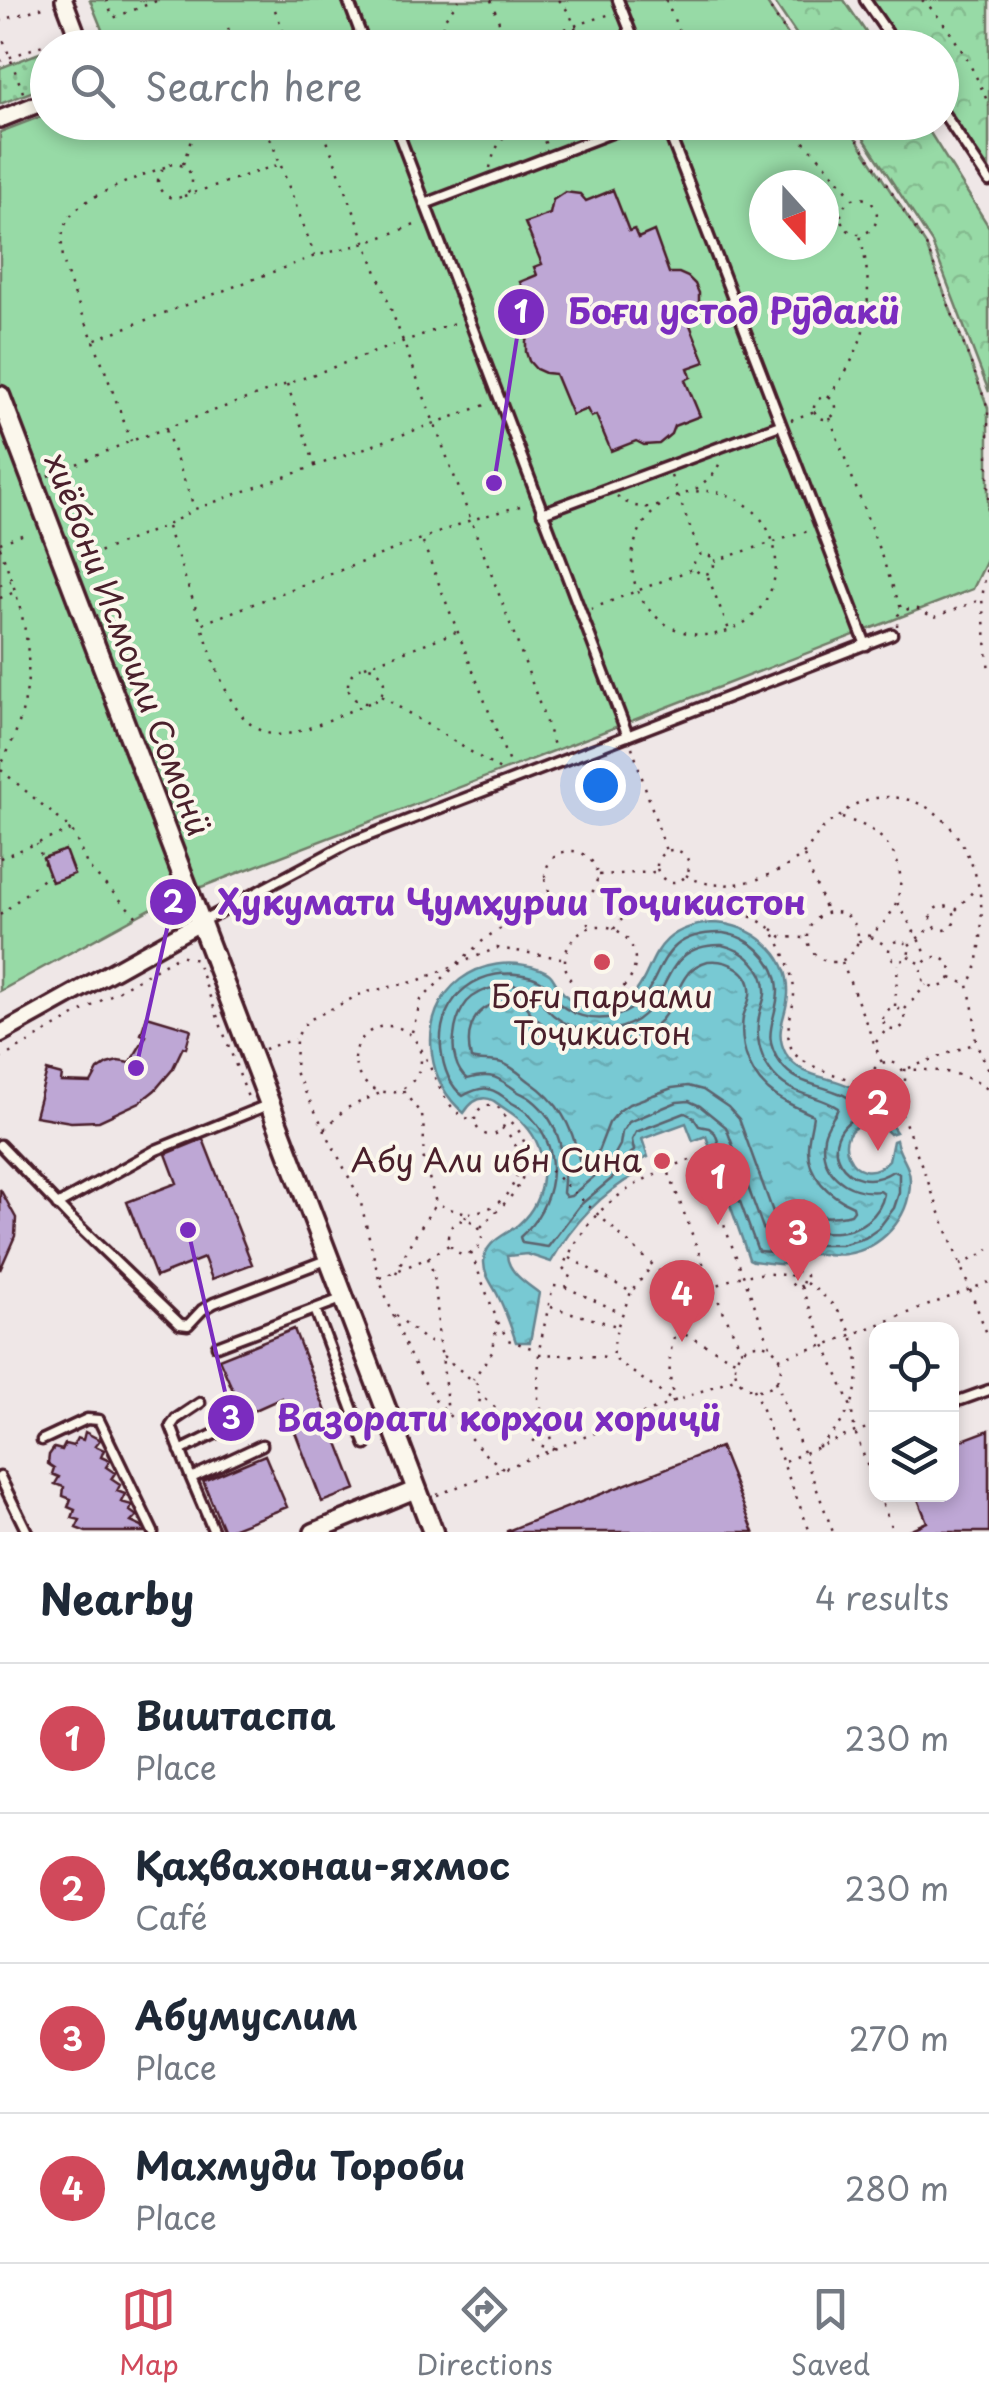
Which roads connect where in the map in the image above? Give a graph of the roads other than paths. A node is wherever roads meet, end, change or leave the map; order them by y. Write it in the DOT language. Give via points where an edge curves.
graph roads {
  1 [pos="64,0"];
  2 [pos="348,0"];
  3 [pos="865,0"];
  4 [pos="620,5"];
  5 [pos="76,30"];
  6 [pos="359,30"];
  7 [pos="629,30"];
  8 [pos="886,30"];
  9 [pos="30,108"];
  10 [pos="0,119"];
  11 [pos="959,136"];
  12 [pos="401,140"];
  13 [pos="592,140"];
  14 [pos="672,140"];
  15 [pos="989,181"];
  16 [pos="425,204"];
  17 [pos="0,396"];
  18 [pos="780,424"];
  19 [pos="542,513"];
  20 [pos="892,634"];
  21 [pos="866,646"];
  22 [pos="628,736"];
  23 [pos="201,922"];
  24 [pos="0,1034"];
  25 [pos="262,1108"];
  26 [pos="0,1146"];
  27 [pos="57,1205"];
  28 [pos="329,1259"];
  29 [pos="344,1298"];
  30 [pos="315,1310"];
  31 [pos="217,1346"];
  32 [pos="989,1390"];
  33 [pos="961,1400"];
  34 [pos="200,1403"];
  35 [pos="227,1428"];
  36 [pos="42,1440"];
  37 [pos="262,1445"];
  38 [pos="366,1445"];
  39 [pos="180,1451"];
  40 [pos="0,1477"];
  41 [pos="191,1478"];
  42 [pos="419,1495"];
  43 [pos="27,1532"];
  44 [pos="153,1532"];
  45 [pos="214,1532"];
  46 [pos="313,1532"];
  47 [pos="433,1532"];
  1 -- 5 [label="street"];
  2 -- 6 [label="lane"];
  3 -- 8 [label="lane"];
  4 -- 7 [label="lane"];
  9 -- 10 [label="street"];
  11 -- 15 [label="lane"];
  12 -- 16 [label="lane"];
  13 -- 16 [label="lane"];
  14 -- 18 [label="lane"];
  16 -- 19 [label="lane"];
  17 -- 23 [label="street, хиёбони Исмоили Сомонӣ"];
  18 -- 19 [label="lane"];
  18 -- 21 [label="lane"];
  19 -- 22 [label="lane"];
  20 -- 21 [label="lane"];
  21 -- 22 [label="lane"];
  22 -- 23 [label="lane" via="336,849"];
  23 -- 24 [label="street"];
  23 -- 25 [label="street, хиёбони Исмоили Сомонӣ" via="251,1054"];
  25 -- 27 [label="lane" via="156,1150"];
  25 -- 28 [label="street, хиёбони Исмоили Сомонӣ"];
  26 -- 27 [label="lane"];
  27 -- 28 [label="lane" via="184,1326 214,1303"];
  28 -- 29 [label="street, хиёбони Исмоили Сомонӣ"];
  29 -- 30 [label="lane"];
  29 -- 42 [label="street, хиёбони Исмоили Сомонӣ"];
  30 -- 31 [label="lane"];
  30 -- 38 [label="lane"];
  32 -- 33 [label="lane"];
  34 -- 39 [label="lane" via="172,1422"];
  35 -- 39 [label="lane"];
  36 -- 44 [label="lane" via="98,1420"];
  37 -- 41 [label="lane"];
  39 -- 41 [label="lane"];
  40 -- 43 [label="lane"];
  41 -- 45 [label="lane"];
  42 -- 46 [label="street"];
  42 -- 47 [label="street, хиёбони Исмоили Сомонӣ"];
}
